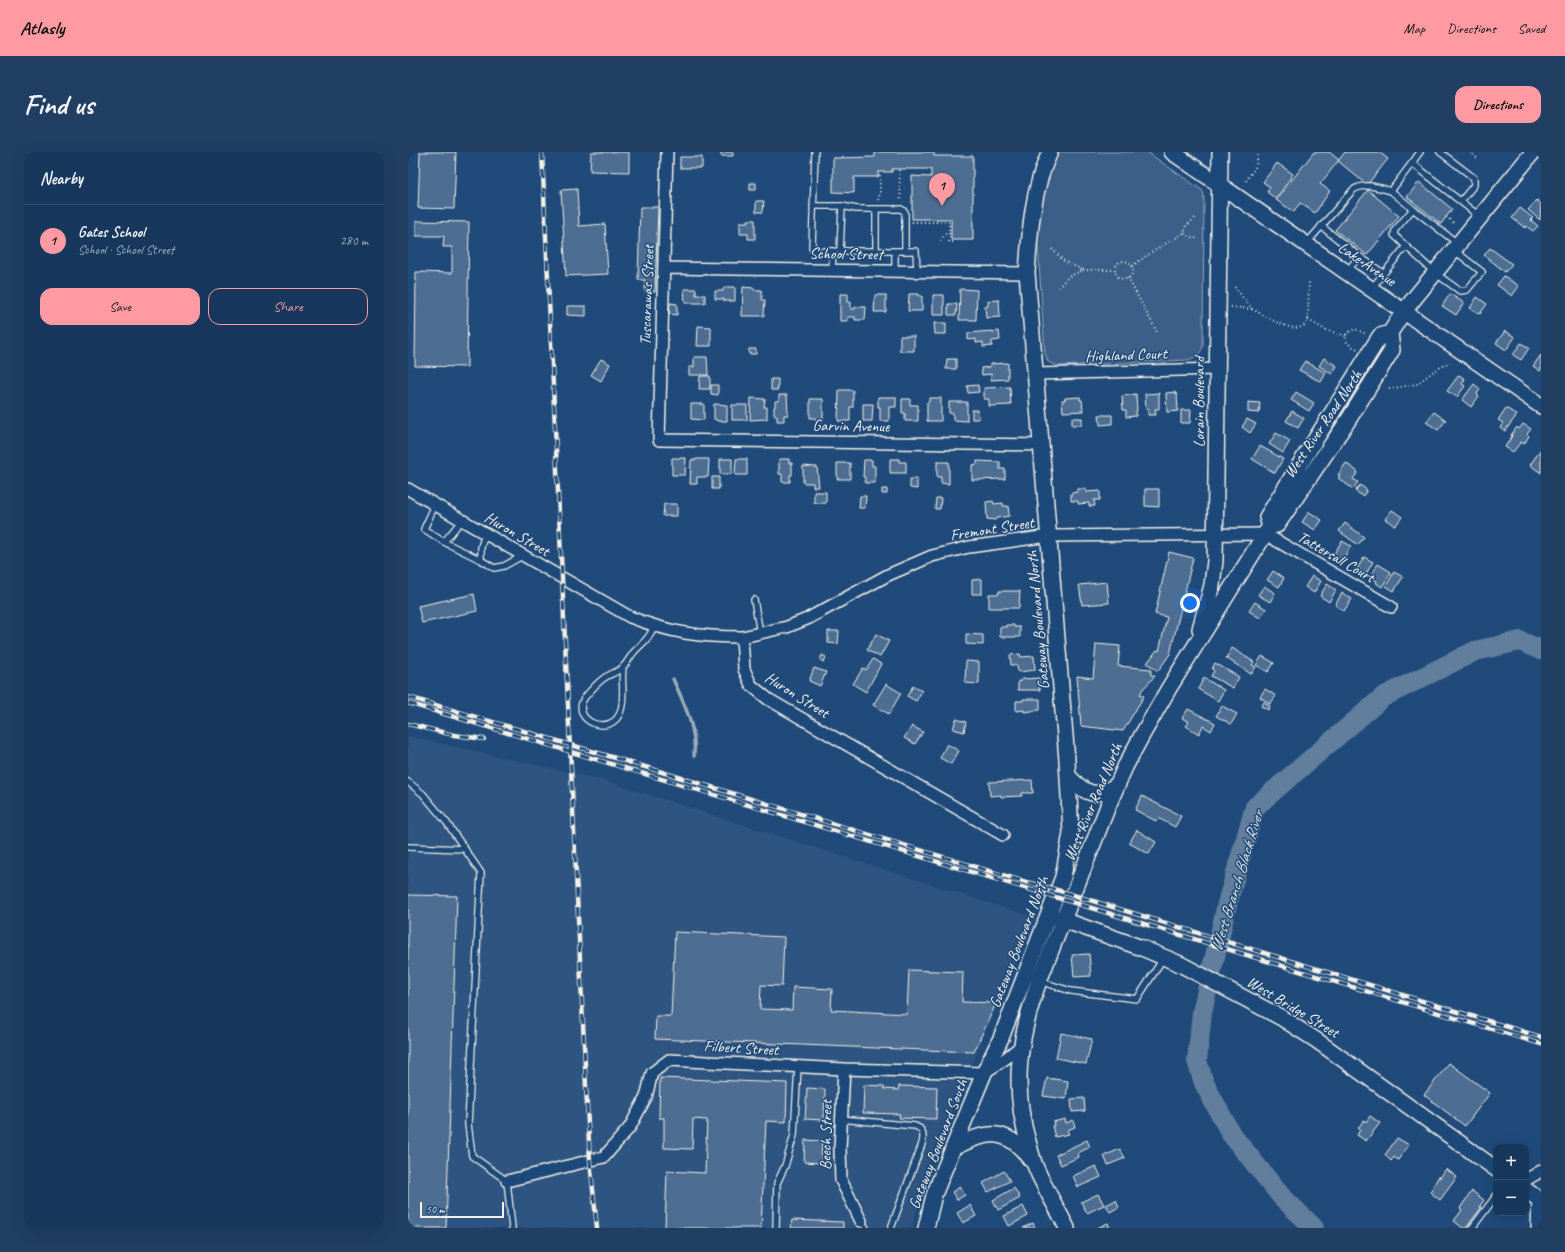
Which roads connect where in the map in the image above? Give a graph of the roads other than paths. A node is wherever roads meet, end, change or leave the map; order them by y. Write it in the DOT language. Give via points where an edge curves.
graph roads {
  1 [pos="667,152"];
  2 [pos="815,152"];
  3 [pos="1050,152"];
  4 [pos="1172,152"];
  5 [pos="1220,152"];
  6 [pos="1420,152"];
  7 [pos="1440,152"];
  8 [pos="1533,152"];
  9 [pos="1412,163"];
  10 [pos="1220,185"];
  11 [pos="1391,191"];
  12 [pos="1461,201"];
  13 [pos="813,206"];
  14 [pos="842,206"];
  15 [pos="876,209"];
  16 [pos="1413,210"];
  17 [pos="1480,217"];
  18 [pos="1321,226"];
  19 [pos="1306,244"];
  20 [pos="1406,246"];
  21 [pos="1456,247"];
  22 [pos="833,251"];
  23 [pos="840,251"];
  24 [pos="876,251"];
  25 [pos="895,251"];
  26 [pos="905,251"];
  27 [pos="1359,256"];
  28 [pos="664,268"];
  29 [pos="832,270"];
  30 [pos="895,271"];
  31 [pos="917,271"];
  32 [pos="1346,272"];
  33 [pos="1435,272"];
  34 [pos="1027,273"];
  35 [pos="1383,273"];
  36 [pos="1371,289"];
  37 [pos="1404,311"];
  38 [pos="1217,369"];
  39 [pos="1036,374"];
  40 [pos="1541,406"];
  41 [pos="659,440"];
  42 [pos="1041,445"];
  43 [pos="408,489"];
  44 [pos="435,505"];
  45 [pos="462,520"];
  46 [pos="1268,530"];
  47 [pos="485,534"];
  48 [pos="1216,535"];
  49 [pos="1049,536"];
  50 [pos="444,542"];
  51 [pos="522,556"];
  52 [pos="481,560"];
  53 [pos="754,600"];
  54 [pos="1391,607"];
  55 [pos="654,626"];
  56 [pos="760,634"];
  57 [pos="742,637"];
  58 [pos="1194,649"];
  59 [pos="623,667"];
  60 [pos="1068,776"];
  61 [pos="408,782"];
  62 [pos="1118,784"];
  63 [pos="1003,835"];
  64 [pos="408,848"];
  65 [pos="465,850"];
  66 [pos="1049,915"];
  67 [pos="1064,919"];
  68 [pos="1162,956"];
  69 [pos="1025,975"];
  70 [pos="1039,981"];
  71 [pos="1021,1046"];
  72 [pos="798,1067"];
  73 [pos="844,1069"];
  74 [pos="984,1073"];
  75 [pos="841,1119"];
  76 [pos="953,1148"];
  77 [pos="1493,1167"];
  78 [pos="1036,1168"];
  79 [pos="1541,1171"];
  80 [pos="1529,1178"];
  81 [pos="508,1181"];
  82 [pos="1535,1197"];
  83 [pos="1493,1200"];
  84 [pos="864,1224"];
  85 [pos="512,1228"];
  86 [pos="776,1228"];
  87 [pos="890,1228"];
  88 [pos="926,1228"];
  89 [pos="1067,1228"];
  90 [pos="1472,1228"];
  91 [pos="1537,1228"];
  1 -- 28 [label="street, Tuscarawas Street"];
  2 -- 13 [label="lane"];
  3 -- 34 [label="main road, Gateway Boulevard North" via="1033,206"];
  4 -- 10 [label="main road, Lake Avenue"];
  5 -- 10 [label="main road, Lorain Boulevard"];
  6 -- 9 [label="lane"];
  7 -- 12 [label="lane" via="1474,178 1474,185"];
  8 -- 17 [label="main road, West River Road North"];
  9 -- 11 [label="lane"];
  9 -- 12 [label="lane"];
  10 -- 19 [label="main road, Lake Avenue"];
  10 -- 38 [label="main road, Lorain Boulevard"];
  11 -- 16 [label="lane"];
  11 -- 18 [label="lane" via="1358,186"];
  12 -- 17 [label="lane"];
  13 -- 14 [label="lane"];
  13 -- 22 [label="lane" via="812,248 815,251"];
  14 -- 15 [label="lane"];
  14 -- 23 [label="lane"];
  15 -- 24 [label="lane"];
  15 -- 26 [label="lane" via="901,209 905,212"];
  16 -- 20 [label="lane" via="1395,230 1394,235"];
  16 -- 21 [label="lane"];
  17 -- 21 [label="main road, West River Road North"];
  18 -- 19 [label="lane"];
  18 -- 27 [label="lane"];
  19 -- 32 [label="main road, Lake Avenue"];
  20 -- 33 [label="lane"];
  20 -- 35 [label="lane"];
  21 -- 33 [label="main road, West River Road North"];
  21 -- 33 [label="lane" via="1482,272 1467,290 1460,291"];
  22 -- 23 [label="lane"];
  22 -- 29 [label="lane"];
  23 -- 24 [label="lane"];
  24 -- 25 [label="lane"];
  25 -- 26 [label="lane"];
  25 -- 30 [label="lane"];
  26 -- 31 [label="lane" via="916,251"];
  27 -- 32 [label="lane"];
  27 -- 35 [label="lane"];
  28 -- 29 [label="street, School Street"];
  28 -- 41 [label="street, Tuscarawas Street"];
  29 -- 30 [label="street, School Street"];
  30 -- 31 [label="street, School Street"];
  31 -- 34 [label="street, School Street"];
  32 -- 36 [label="main road, Lake Avenue"];
  33 -- 37 [label="main road, West River Road North"];
  34 -- 39 [label="main road, Gateway Boulevard North"];
  35 -- 36 [label="lane"];
  36 -- 37 [label="main road, Lake Avenue"];
  37 -- 40 [label="main road, Lake Avenue"];
  37 -- 46 [label="main road, West River Road North" via="1390,333 1392,350 1277,525"];
  38 -- 39 [label="street, Highland Court"];
  38 -- 48 [label="main road, Lorain Boulevard"];
  39 -- 42 [label="main road, Gateway Boulevard North"];
  41 -- 42 [label="street, Garvin Avenue"];
  42 -- 49 [label="main road, Gateway Boulevard North"];
  43 -- 44 [label="street, Huron Street"];
  44 -- 45 [label="street, Huron Street"];
  44 -- 50 [label="lane" via="424,530"];
  45 -- 47 [label="street, Huron Street"];
  45 -- 50 [label="lane"];
  46 -- 48 [label="street, Fremont Street"];
  46 -- 54 [label="street, Tattersall Court"];
  46 -- 58 [label="main road, West River Road North"];
  47 -- 51 [label="street, Huron Street"];
  47 -- 52 [label="lane"];
  48 -- 49 [label="street, Fremont Street"];
  48 -- 58 [label="main road, Lorain Boulevard" via="1212,585"];
  49 -- 56 [label="street, Fremont Street" via="969,547 932,556 888,575 807,619"];
  49 -- 60 [label="main road, Gateway Boulevard North"];
  50 -- 52 [label="lane"];
  51 -- 52 [label="lane" via="504,566 494,568"];
  51 -- 55 [label="street, Huron Street" via="630,617"];
  53 -- 56 [label="lane"];
  55 -- 57 [label="street, Huron Street" via="709,637"];
  55 -- 59 [label="lane" via="650,637"];
  56 -- 57 [label="street, Fremont Street"];
  57 -- 63 [label="street, Huron Street" via="744,669 751,685 768,698"];
  58 -- 62 [label="main road, West River Road North" via="1140,737"];
  59 -- 59 [label="lane" via="598,683 584,700 582,709 590,723 609,724 621,711"];
  60 -- 62 [label="main road" via="1089,793 1105,792"];
  60 -- 66 [label="main road, Gateway Boulevard North" via="1071,833 1068,855"];
  61 -- 65 [label="lane" via="423,794"];
  62 -- 67 [label="main road, West River Road North"];
  64 -- 65 [label="lane"];
  65 -- 81 [label="lane" via="481,873 468,1124 472,1156"];
  66 -- 67 [label="main road, West Bridge Street"];
  66 -- 69 [label="main road, Gateway Boulevard North"];
  67 -- 68 [label="main road, West Bridge Street"];
  67 -- 70 [label="main road, West River Road North"];
  68 -- 70 [label="lane" via="1137,999 1071,991"];
  68 -- 77 [label="main road, West Bridge Street" via="1250,1000 1295,1026"];
  69 -- 70 [label="lane"];
  69 -- 74 [label="main road, Gateway Boulevard North" via="1001,1038"];
  70 -- 71 [label="main road, West River Road North"];
  71 -- 74 [label="street"];
  71 -- 78 [label="main road, West River Road North" via="1018,1072 1020,1108 1022,1124"];
  72 -- 73 [label="street, Filbert Street"];
  72 -- 81 [label="street, Filbert Street" via="669,1060 652,1073 646,1097 630,1127 604,1157"];
  72 -- 86 [label="lane" via="794,1135 777,1183"];
  73 -- 74 [label="street, Filbert Street"];
  73 -- 75 [label="street, Beech Street"];
  74 -- 76 [label="main road, Gateway Boulevard South"];
  75 -- 84 [label="street, Beech Street" via="841,1180"];
  75 -- 87 [label="lane" via="895,1123 920,1128 923,1132 922,1144"];
  76 -- 78 [label="main road" via="979,1136 1004,1136 1022,1148"];
  76 -- 88 [label="main road, Gateway Boulevard South" via="934,1195"];
  78 -- 89 [label="main road, West River Road North"];
  79 -- 80 [label="street"];
  81 -- 85 [label="lane"];
  82 -- 91 [label="street"];
  83 -- 90 [label="lane"];
}
